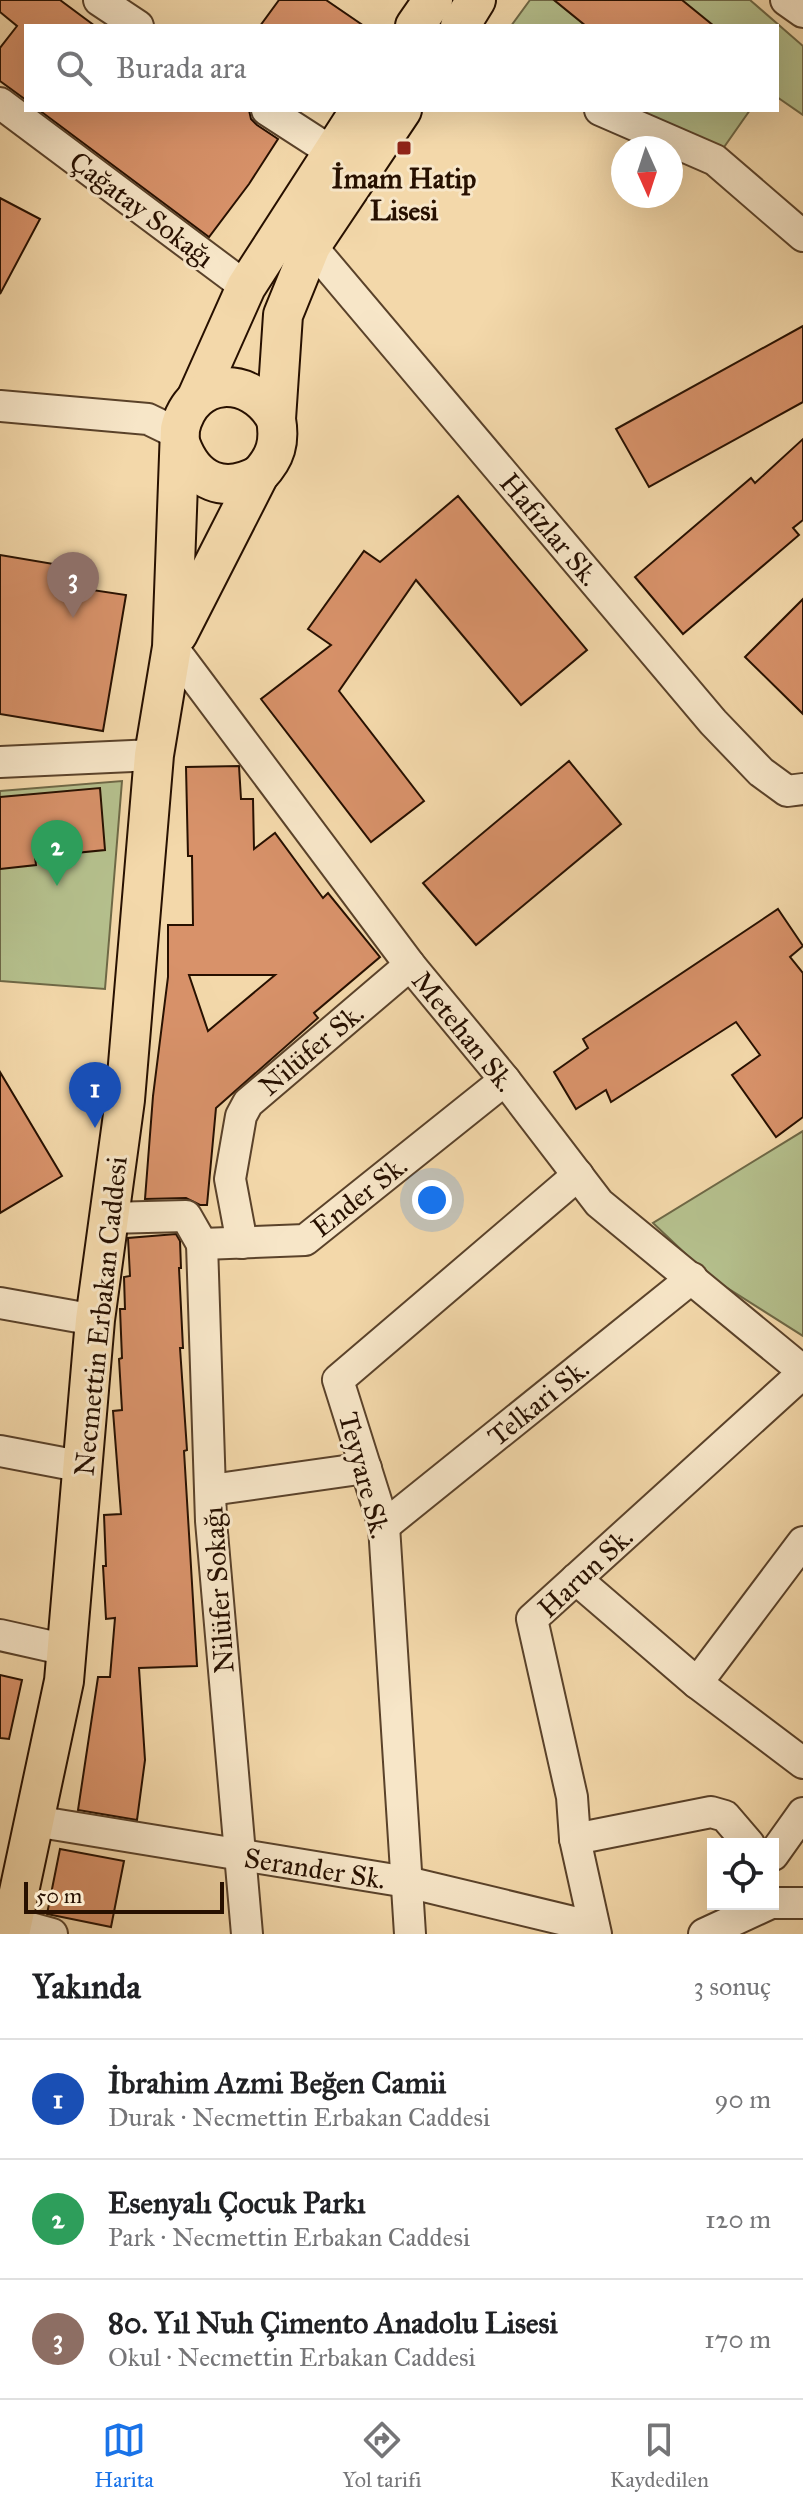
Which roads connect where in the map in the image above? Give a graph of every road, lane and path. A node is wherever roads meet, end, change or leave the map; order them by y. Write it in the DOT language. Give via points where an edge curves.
graph roads {
  1 [pos="99,0"];
  2 [pos="433,0"];
  3 [pos="476,0"];
  4 [pos="786,0"];
  5 [pos="803,12"];
  6 [pos="135,24"];
  7 [pos="416,24"];
  8 [pos="461,24"];
  9 [pos="0,103"];
  10 [pos="270,112"];
  11 [pos="359,112"];
  12 [pos="401,112"];
  13 [pos="605,112"];
  14 [pos="332,152"];
  15 [pos="803,236"];
  16 [pos="311,246"];
  17 [pos="246,287"];
  18 [pos="0,406"];
  19 [pos="276,419"];
  20 [pos="178,422"];
  21 [pos="259,475"];
  22 [pos="172,647"];
  23 [pos="154,755"];
  24 [pos="0,762"];
  25 [pos="803,789"];
  26 [pos="410,965"];
  27 [pos="505,1080"];
  28 [pos="578,1175"];
  29 [pos="108,1218"];
  30 [pos="242,1243"];
  31 [pos="202,1244"];
  32 [pos="692,1278"];
  33 [pos="0,1303"];
  34 [pos="95,1320"];
  35 [pos="803,1372"];
  36 [pos="0,1451"];
  37 [pos="84,1467"];
  38 [pos="366,1468"];
  39 [pos="211,1490"];
  40 [pos="384,1526"];
  41 [pos="803,1542"];
  42 [pos="576,1579"];
  43 [pos="0,1635"];
  44 [pos="67,1650"];
  45 [pos="697,1683"];
  46 [pos="803,1763"];
  47 [pos="803,1813"];
  48 [pos="34,1821"];
  49 [pos="744,1838"];
  50 [pos="575,1839"];
  51 [pos="779,1847"];
  52 [pos="240,1856"];
  53 [pos="407,1882"];
  54 [pos="779,1903"];
  55 [pos="803,1903"];
  56 [pos="756,1910"];
  57 [pos="11,1928"];
  58 [pos="595,1931"];
  59 [pos="52,1934"];
  60 [pos="247,1934"];
  61 [pos="410,1934"];
  62 [pos="704,1934"];
  1 -- 6 [label="street"];
  2 -- 7 [label="main road"];
  3 -- 8 [label="main road"];
  4 -- 5 [label="street"];
  9 -- 17 [label="street, Çağatay Sokağı"];
  10 -- 14 [label="street"];
  11 -- 14 [label="main road"];
  12 -- 16 [label="main road, Necmettin Erbakan Caddesi"];
  13 -- 15 [label="street" via="715,160"];
  14 -- 17 [label="main road"];
  16 -- 19 [label="main road, Necmettin Erbakan Caddesi" via="283,315"];
  16 -- 25 [label="street, Hafızlar Sk." via="713,722 761,772 787,791"];
  17 -- 20 [label="main road"];
  18 -- 20 [label="street"];
  19 -- 20 [label="main road" via="256,394 241,388 217,389"];
  19 -- 21 [label="main road, Necmettin Erbakan Caddesi" via="277,449"];
  20 -- 21 [label="main road" via="192,467 212,481 228,485"];
  20 -- 22 [label="main road, Necmettin Erbakan Caddesi"];
  21 -- 22 [label="main road, Necmettin Erbakan Caddesi"];
  22 -- 23 [label="main road, Necmettin Erbakan Caddesi"];
  22 -- 26 [label="street, Metehan Sk."];
  23 -- 24 [label="street"];
  23 -- 29 [label="main road, Necmettin Erbakan Caddesi" via="125,1100"];
  26 -- 27 [label="street, Metehan Sk."];
  26 -- 30 [label="street, Nilüfer Sk." via="248,1103 230,1179"];
  27 -- 28 [label="street, Metehan Sk."];
  27 -- 30 [label="street, Ender Sk." via="305,1240"];
  28 -- 32 [label="street, Metehan Sk." via="599,1203"];
  28 -- 38 [label="street, Teyyare Sk." via="338,1380"];
  29 -- 31 [label="street" via="186,1216"];
  29 -- 34 [label="main road, Necmettin Erbakan Caddesi"];
  30 -- 31 [label="street, Ender Sk."];
  31 -- 39 [label="street, Nilüfer Sokağı"];
  32 -- 35 [label="street, Metehan Sk."];
  32 -- 40 [label="street, Telkari Sk."];
  33 -- 34 [label="street"];
  34 -- 37 [label="main road, Necmettin Erbakan Caddesi"];
  35 -- 42 [label="street, Harun Sk."];
  36 -- 37 [label="street"];
  37 -- 44 [label="main road, Necmettin Erbakan Caddesi"];
  38 -- 39 [label="street"];
  38 -- 40 [label="street, Teyyare Sk."];
  39 -- 52 [label="street, Nilüfer Sokağı"];
  40 -- 53 [label="street, Teyyare Sk."];
  41 -- 45 [label="street"];
  42 -- 45 [label="street"];
  42 -- 50 [label="street, Harun Sk." via="532,1619 572,1797"];
  43 -- 44 [label="street"];
  44 -- 48 [label="main road, Necmettin Erbakan Caddesi"];
  45 -- 46 [label="street"];
  47 -- 51 [label="street"];
  48 -- 52 [label="street, Serander Sk."];
  48 -- 57 [label="main road, Necmettin Erbakan Caddesi"];
  49 -- 50 [label="street" via="725,1816 711,1812"];
  50 -- 58 [label="street, Harun Sk."];
  52 -- 53 [label="street, Serander Sk."];
  52 -- 60 [label="street, Nilüfer Sokağı"];
  53 -- 58 [label="street, Serander Sk."];
  53 -- 61 [label="street, Teyyare Sk."];
  54 -- 55 [label="street"];
  56 -- 62 [label="street"];
  57 -- 59 [label="street"];
}
